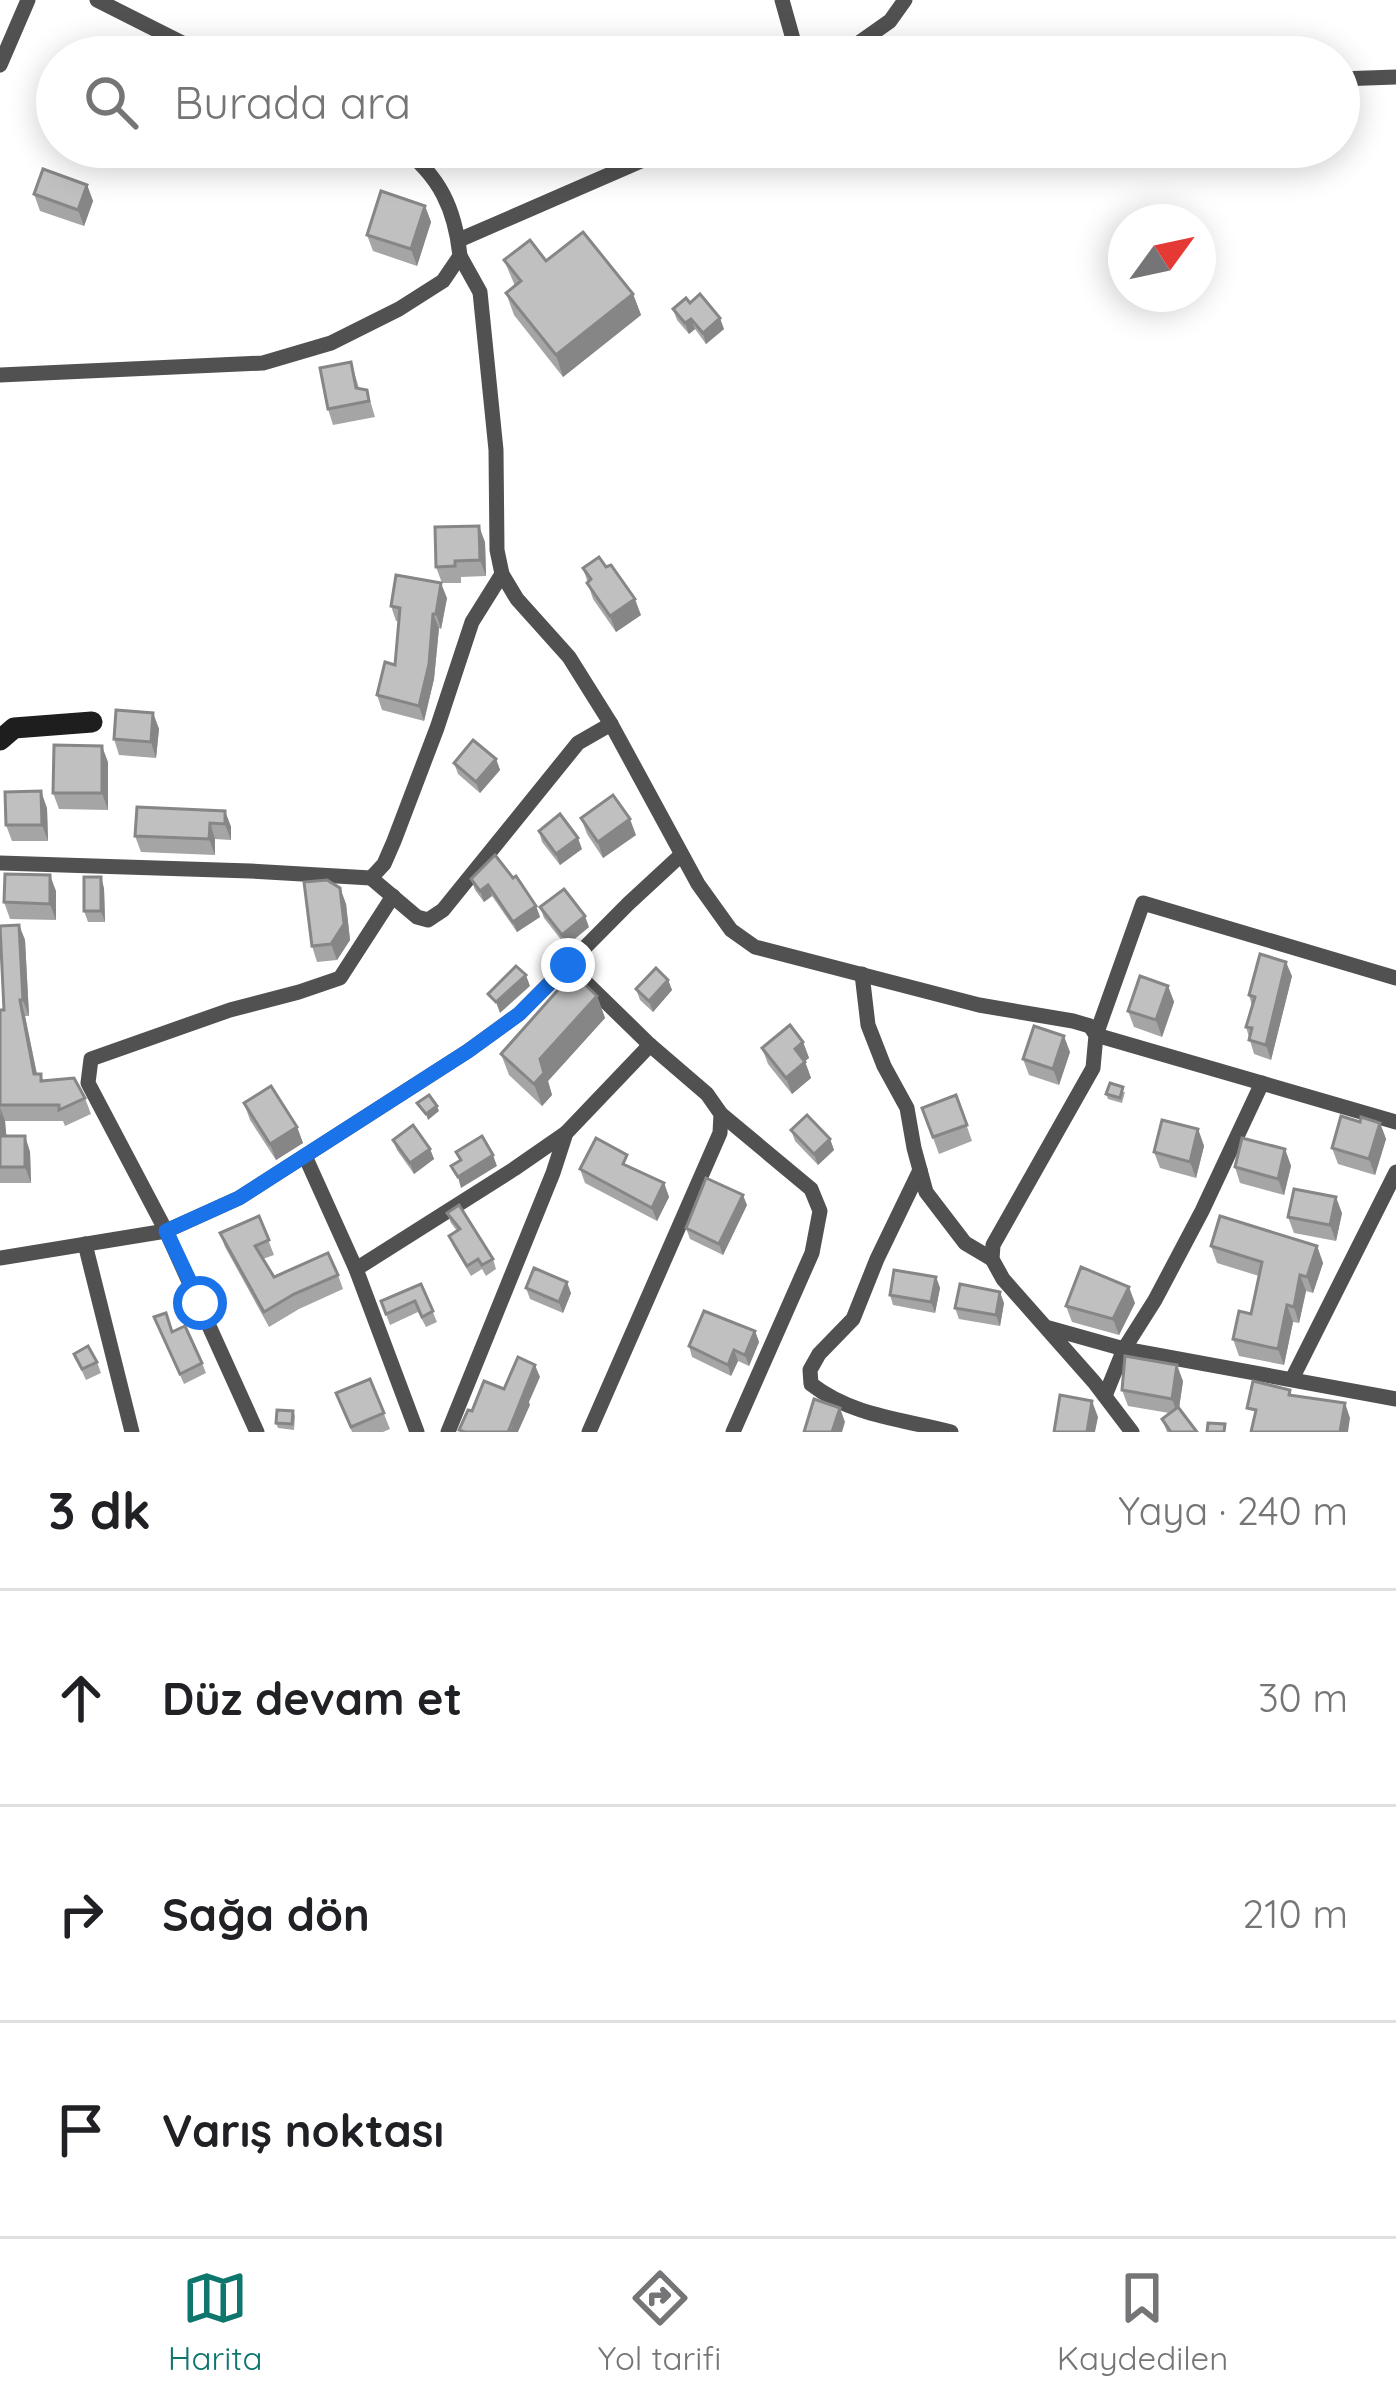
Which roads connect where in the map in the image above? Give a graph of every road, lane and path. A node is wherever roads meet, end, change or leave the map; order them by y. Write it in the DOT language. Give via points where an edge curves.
graph roads {
  1 [pos="28,0"];
  2 [pos="98,0"];
  3 [pos="782,0"];
  4 [pos="905,0"];
  5 [pos="169,36"];
  6 [pos="792,36"];
  7 [pos="869,36"];
  8 [pos="0,65"];
  9 [pos="1396,77"];
  10 [pos="1360,78"];
  11 [pos="421,168"];
  12 [pos="629,168"];
  13 [pos="459,248"];
  14 [pos="0,375"];
  15 [pos="502,574"];
  16 [pos="92,722"];
  17 [pos="611,724"];
  18 [pos="0,740"];
  19 [pos="681,855"];
  20 [pos="0,863"];
  21 [pos="371,878"];
  22 [pos="393,896"];
  23 [pos="568,965"];
  24 [pos="862,974"];
  25 [pos="1396,978"];
  26 [pos="1096,1035"];
  27 [pos="650,1045"];
  28 [pos="1262,1083"];
  29 [pos="721,1114"];
  30 [pos="1396,1122"];
  31 [pos="566,1133"];
  32 [pos="304,1156"];
  33 [pos="920,1171"];
  34 [pos="1396,1172"];
  35 [pos="166,1231"];
  36 [pos="85,1244"];
  37 [pos="0,1258"];
  38 [pos="992,1259"];
  39 [pos="356,1270"];
  40 [pos="1046,1328"];
  41 [pos="1124,1349"];
  42 [pos="1292,1379"];
  43 [pos="1105,1396"];
  44 [pos="1396,1399"];
  45 [pos="859,1412"];
  46 [pos="132,1432"];
  47 [pos="257,1432"];
  48 [pos="417,1432"];
  49 [pos="448,1432"];
  50 [pos="589,1432"];
  51 [pos="733,1432"];
  52 [pos="859,1432"];
  53 [pos="951,1432"];
  54 [pos="1132,1432"];
  1 -- 8 [label="street"];
  2 -- 5 [label="street"];
  3 -- 6 [label="street"];
  4 -- 7 [label="street"];
  9 -- 10 [label="street"];
  11 -- 13 [label="street" via="456,220"];
  12 -- 13 [label="street"];
  13 -- 14 [label="street" via="442,281 399,308 332,343 263,363"];
  13 -- 15 [label="street" via="480,292"];
  15 -- 17 [label="street"];
  15 -- 21 [label="street" via="472,622 394,841"];
  16 -- 18 [label="street" via="14,728"];
  17 -- 19 [label="street"];
  17 -- 22 [label="street" via="578,743 443,910 417,917"];
  19 -- 23 [label="street"];
  19 -- 24 [label="street" via="730,930 755,947"];
  20 -- 21 [label="street"];
  21 -- 22 [label="street"];
  22 -- 35 [label="street" via="340,977 91,1059 88,1083"];
  23 -- 27 [label="street"];
  23 -- 32 [label="street" via="468,1051"];
  24 -- 26 [label="street" via="1073,1021"];
  24 -- 33 [label="street" via="868,1025 907,1108"];
  25 -- 26 [label="street" via="1143,903"];
  26 -- 28 [label="street"];
  26 -- 38 [label="street" via="1093,1067"];
  27 -- 29 [label="street"];
  27 -- 31 [label="street"];
  28 -- 30 [label="street"];
  28 -- 41 [label="street"];
  29 -- 50 [label="street" via="720,1133"];
  29 -- 51 [label="street" via="811,1189 820,1211 812,1252"];
  31 -- 39 [label="street"];
  31 -- 49 [label="street"];
  32 -- 35 [label="street"];
  32 -- 39 [label="street"];
  33 -- 38 [label="street" via="926,1192 965,1243"];
  33 -- 45 [label="street" via="853,1319 809,1370 811,1384"];
  34 -- 42 [label="street"];
  35 -- 36 [label="street"];
  35 -- 47 [label="street"];
  36 -- 37 [label="street"];
  36 -- 46 [label="street"];
  38 -- 40 [label="street"];
  39 -- 48 [label="street"];
  40 -- 41 [label="street"];
  40 -- 43 [label="street"];
  41 -- 42 [label="street"];
  41 -- 43 [label="street"];
  42 -- 44 [label="street"];
  43 -- 54 [label="street"];
  45 -- 52 [label="street"];
  45 -- 53 [label="street"];
}
